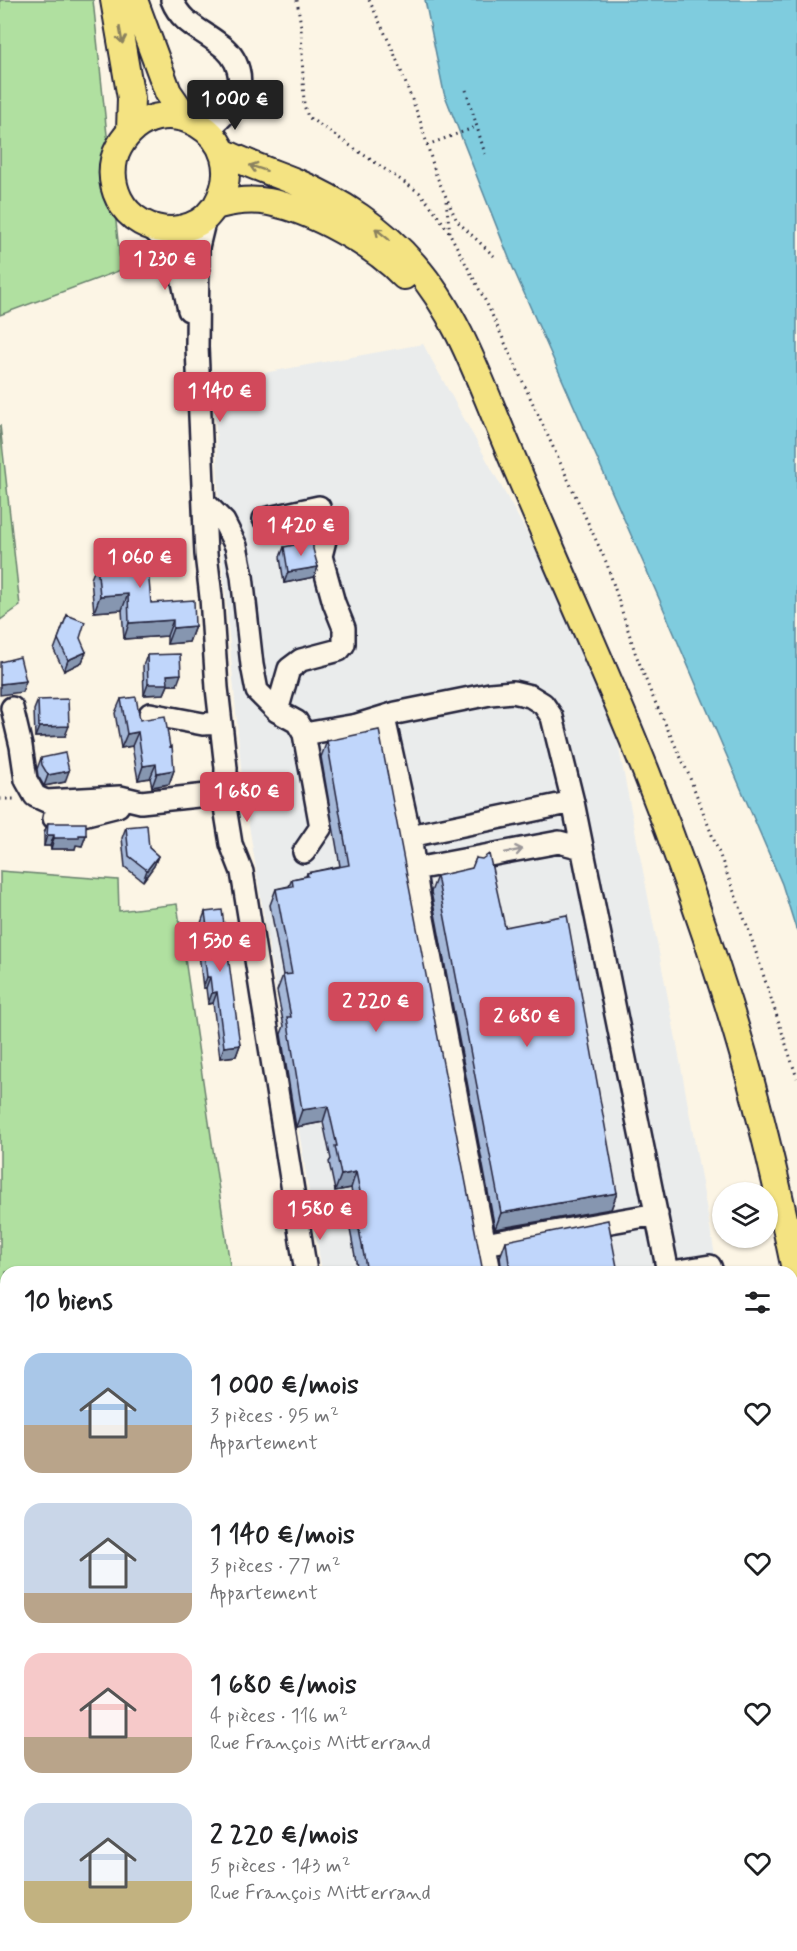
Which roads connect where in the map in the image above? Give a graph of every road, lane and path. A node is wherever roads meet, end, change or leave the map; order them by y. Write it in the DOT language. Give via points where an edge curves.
graph roads {
  1 [pos="114,0"];
  2 [pos="134,0"];
  3 [pos="172,0"];
  4 [pos="297,0"];
  5 [pos="369,0"];
  6 [pos="465,90"];
  7 [pos="197,124"];
  8 [pos="476,127"];
  9 [pos="130,130"];
  10 [pos="427,145"];
  11 [pos="223,152"];
  12 [pos="485,154"];
  13 [pos="446,196"];
  14 [pos="211,212"];
  15 [pos="150,226"];
  16 [pos="450,234"];
  17 [pos="494,256"];
  18 [pos="196,347"];
  19 [pos="466,348"];
  20 [pos="204,502"];
  21 [pos="264,519"];
  22 [pos="12,708"];
  23 [pos="277,711"];
  24 [pos="150,714"];
  25 [pos="384,718"];
  26 [pos="221,723"];
  27 [pos="304,734"];
  28 [pos="226,793"];
  29 [pos="131,800"];
  30 [pos="573,802"];
  31 [pos="54,818"];
  32 [pos="410,836"];
  33 [pos="582,848"];
  34 [pos="304,852"];
  35 [pos="415,869"];
  36 [pos="797,1078"];
  37 [pos="657,1214"];
  38 [pos="484,1244"];
  39 [pos="305,1266"];
  40 [pos="489,1266"];
  41 [pos="669,1266"];
  42 [pos="794,1266"];
  1 -- 9 [label="main road, one-way" via="131,98"];
  2 -- 7 [label="main road" via="168,92"];
  3 -- 7 [label="street" via="184,20 230,52 240,77 233,105"];
  4 -- 16 [label="path" via="308,117 420,193"];
  5 -- 10 [label="path" via="392,48"];
  6 -- 8 [label="path"];
  7 -- 9 [label="main road" via="169,116 156,117"];
  7 -- 11 [label="main road"];
  8 -- 10 [label="path"];
  8 -- 12 [label="path"];
  9 -- 15 [label="main road" via="117,150 113,178 116,192 128,211"];
  10 -- 13 [label="path"];
  11 -- 14 [label="main road" via="227,179"];
  19 -- 11 [label="main road, one-way" via="436,294 413,263 386,237 335,201"];
  13 -- 16 [label="path"];
  13 -- 17 [label="path" via="457,221"];
  14 -- 15 [label="main road" via="191,226 175,230"];
  14 -- 18 [label="street" via="198,247"];
  14 -- 19 [label="main road" via="246,201 269,202 319,219 364,243 400,272"];
  15 -- 18 [label="street" via="179,263"];
  16 -- 36 [label="path" via="492,314 607,564 635,652 688,773 748,928"];
  18 -- 20 [label="street"];
  19 -- 42 [label="main road" via="608,679 675,847 754,1092"];
  20 -- 23 [label="street" via="224,522 236,546 258,691"];
  20 -- 26 [label="street"];
  21 -- 23 [label="street" via="319,507 326,536 321,556 345,637 339,650 301,660 289,669"];
  22 -- 29 [label="street" via="26,780 35,796 46,801 120,797"];
  23 -- 27 [label="street" via="297,722"];
  24 -- 26 [label="street" via="203,724"];
  25 -- 27 [label="street"];
  25 -- 30 [label="street" via="490,694 513,692 530,696 543,704 552,717"];
  25 -- 32 [label="street"];
  26 -- 28 [label="street"];
  27 -- 34 [label="street" via="321,827"];
  28 -- 29 [label="street"];
  28 -- 39 [label="street" via="228,828 242,872"];
  29 -- 31 [label="street" via="95,813"];
  30 -- 32 [label="street"];
  30 -- 33 [label="street"];
  32 -- 35 [label="street"];
  35 -- 33 [label="street, one-way" via="559,842"];
  33 -- 37 [label="street"];
  35 -- 38 [label="street"];
  37 -- 38 [label="street"];
  37 -- 41 [label="street"];
  38 -- 40 [label="street"];
}
